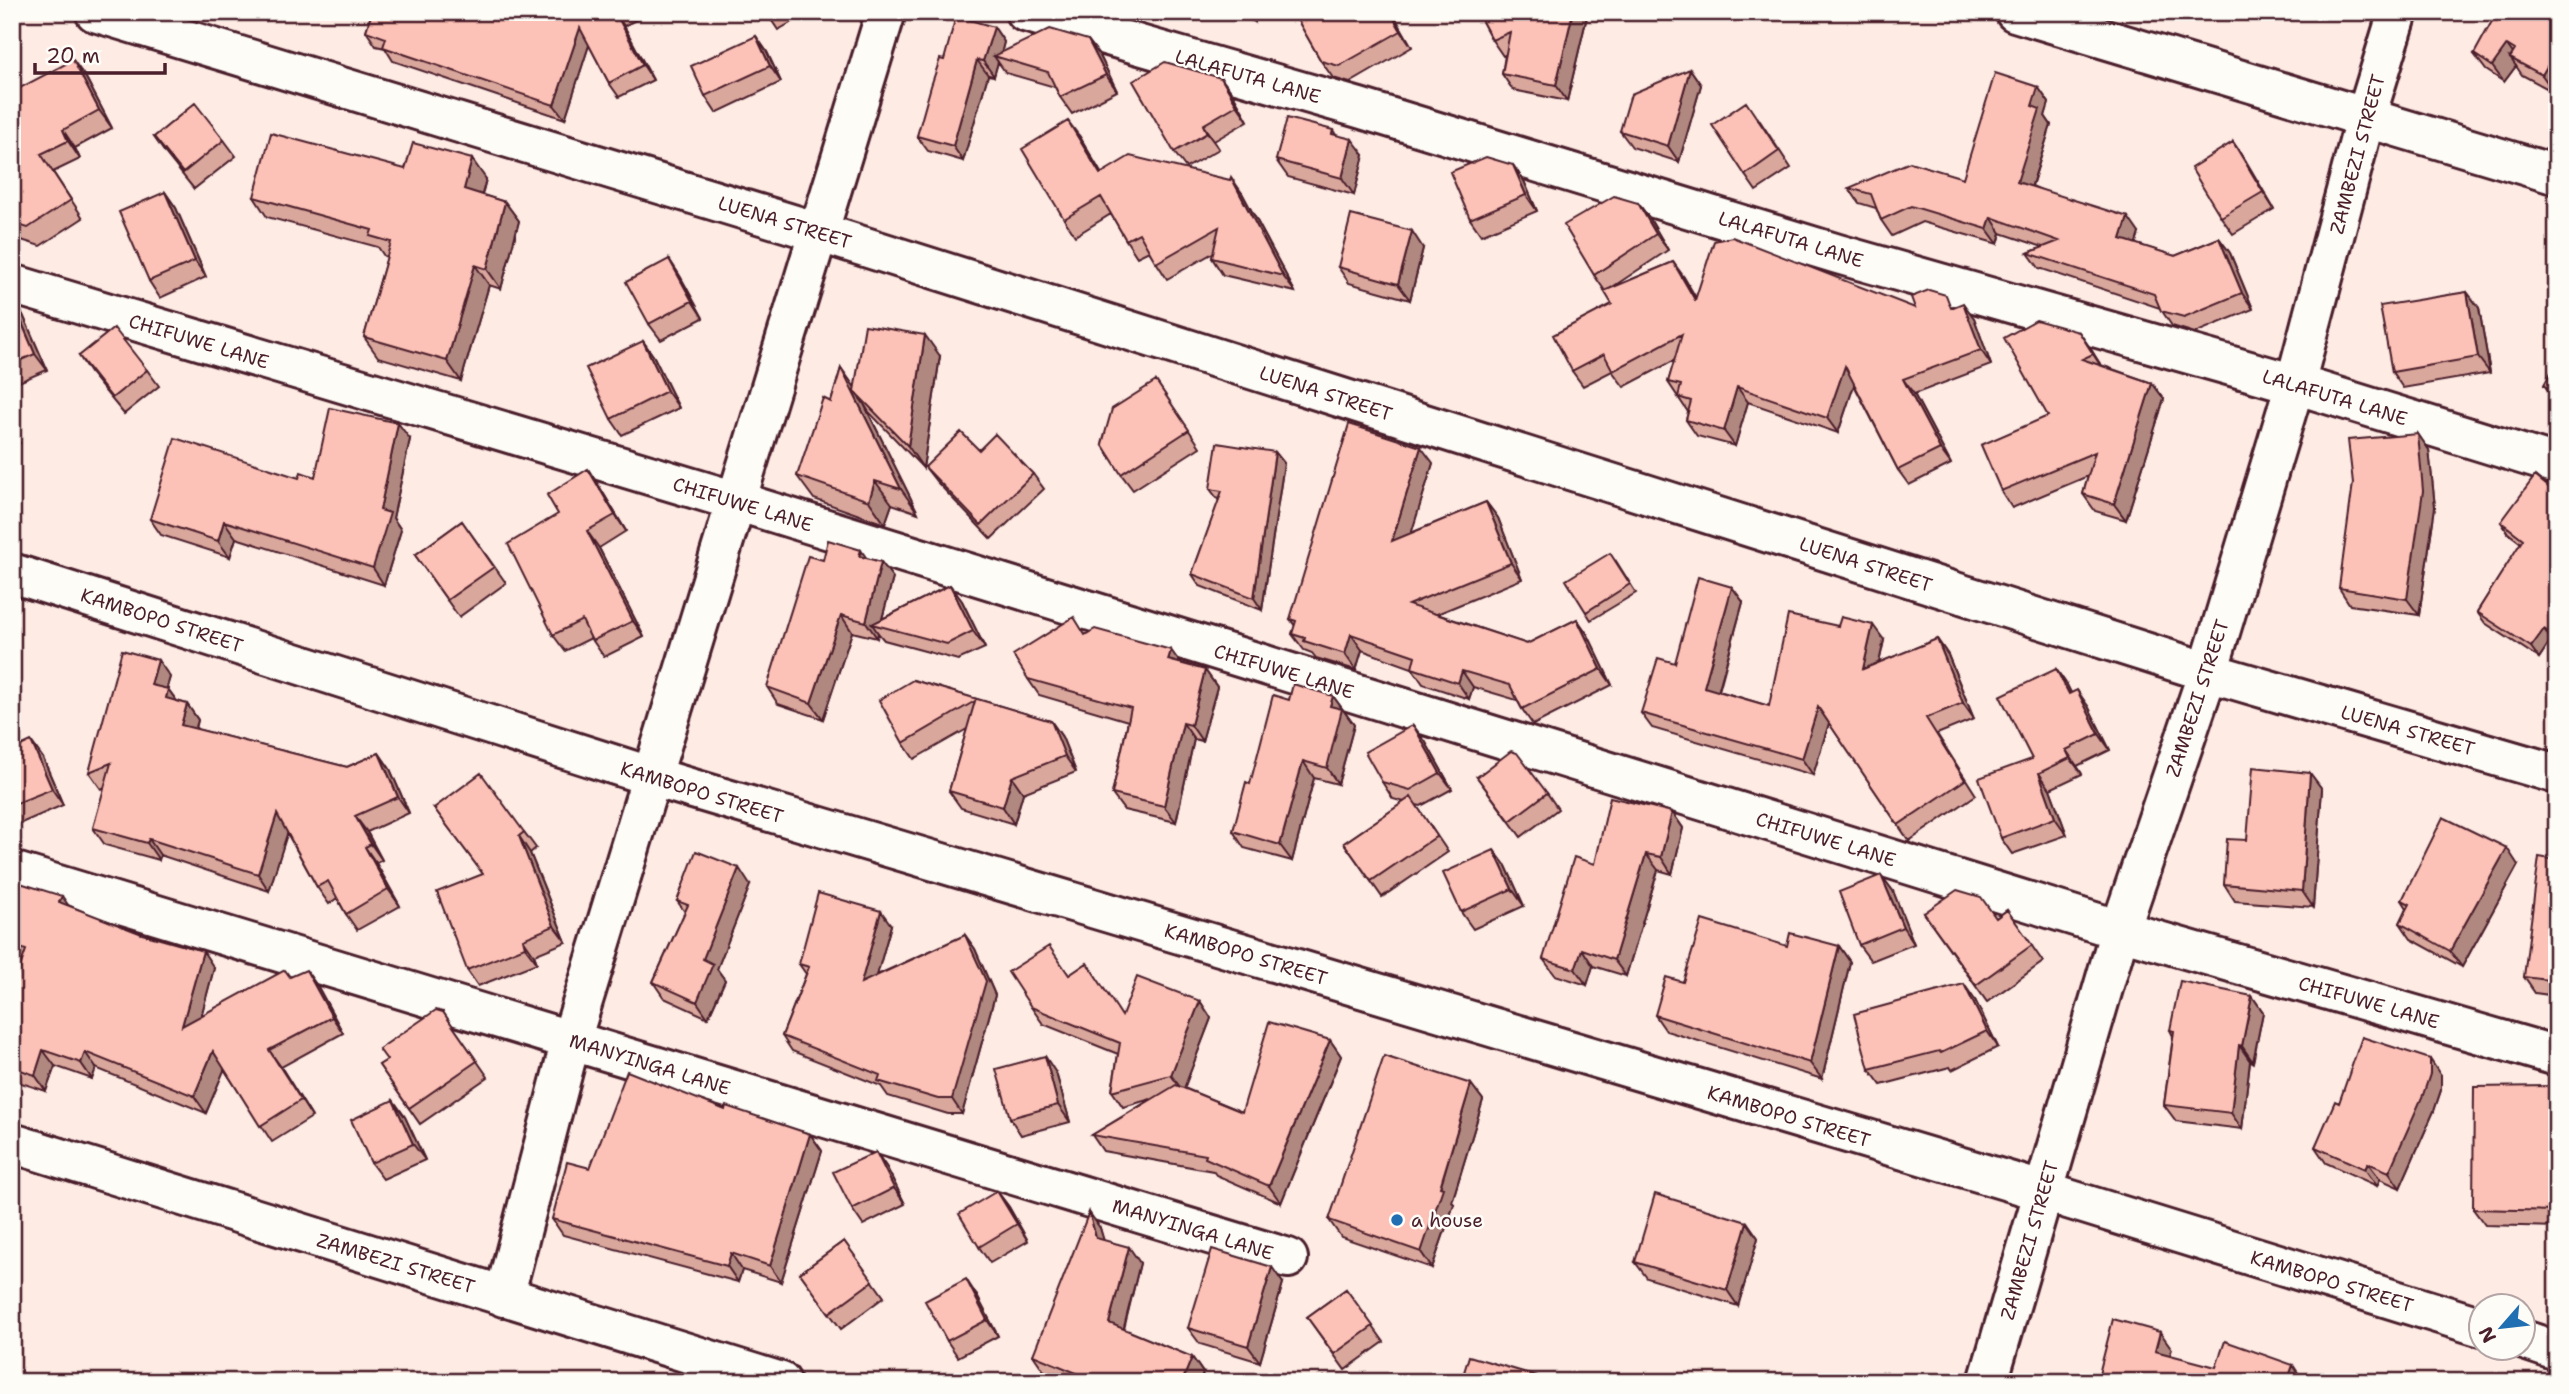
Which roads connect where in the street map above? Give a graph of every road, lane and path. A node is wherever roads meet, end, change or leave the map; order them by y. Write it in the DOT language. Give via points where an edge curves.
graph roads {
  1 [pos="95,12"];
  2 [pos="887,12"];
  3 [pos="1025,12"];
  4 [pos="2015,12"];
  5 [pos="2398,12"];
  6 [pos="2366,118"];
  7 [pos="2557,175"];
  8 [pos="821,233"];
  9 [pos="12,284"];
  10 [pos="2295,384"];
  11 [pos="2557,465"];
  12 [pos="736,501"];
  13 [pos="12,573"];
  14 [pos="2208,672"];
  15 [pos="2557,774"];
  16 [pos="653,778"];
  17 [pos="12,871"];
  18 [pos="2120,930"];
  19 [pos="571,1040"];
  20 [pos="2557,1056"];
  21 [pos="12,1143"];
  22 [pos="2042,1191"];
  23 [pos="1288,1258"];
  24 [pos="505,1297"];
  25 [pos="2468,1323"];
  26 [pos="2538,1345"];
  27 [pos="2557,1351"];
  28 [pos="781,1382"];
  29 [pos="1988,1382"];
  1 -- 8 [label="street, LUENA STREET"];
  2 -- 8 [label="street"];
  3 -- 10 [label="street, LALAFUTA LANE" via="1838,254"];
  4 -- 6 [label="street"];
  5 -- 6 [label="street, ZAMBEZI STREET"];
  6 -- 7 [label="street"];
  6 -- 10 [label="street, ZAMBEZI STREET"];
  8 -- 12 [label="street"];
  8 -- 14 [label="street, LUENA STREET"];
  9 -- 12 [label="street, CHIFUWE LANE"];
  10 -- 11 [label="street, LALAFUTA LANE"];
  10 -- 14 [label="street, ZAMBEZI STREET"];
  12 -- 16 [label="street"];
  12 -- 18 [label="street, CHIFUWE LANE"];
  13 -- 16 [label="street, KAMBOPO STREET"];
  14 -- 15 [label="street, LUENA STREET"];
  14 -- 18 [label="street, ZAMBEZI STREET"];
  16 -- 19 [label="street"];
  16 -- 22 [label="street, KAMBOPO STREET"];
  17 -- 19 [label="street, MANYINGA LANE"];
  18 -- 20 [label="street, CHIFUWE LANE"];
  18 -- 22 [label="street, ZAMBEZI STREET"];
  19 -- 23 [label="street, MANYINGA LANE"];
  19 -- 24 [label="street"];
  21 -- 24 [label="street, ZAMBEZI STREET"];
  22 -- 25 [label="street, KAMBOPO STREET"];
  22 -- 29 [label="street, ZAMBEZI STREET"];
  24 -- 28 [label="street, ZAMBEZI STREET"];
  26 -- 27 [label="street"];
}
